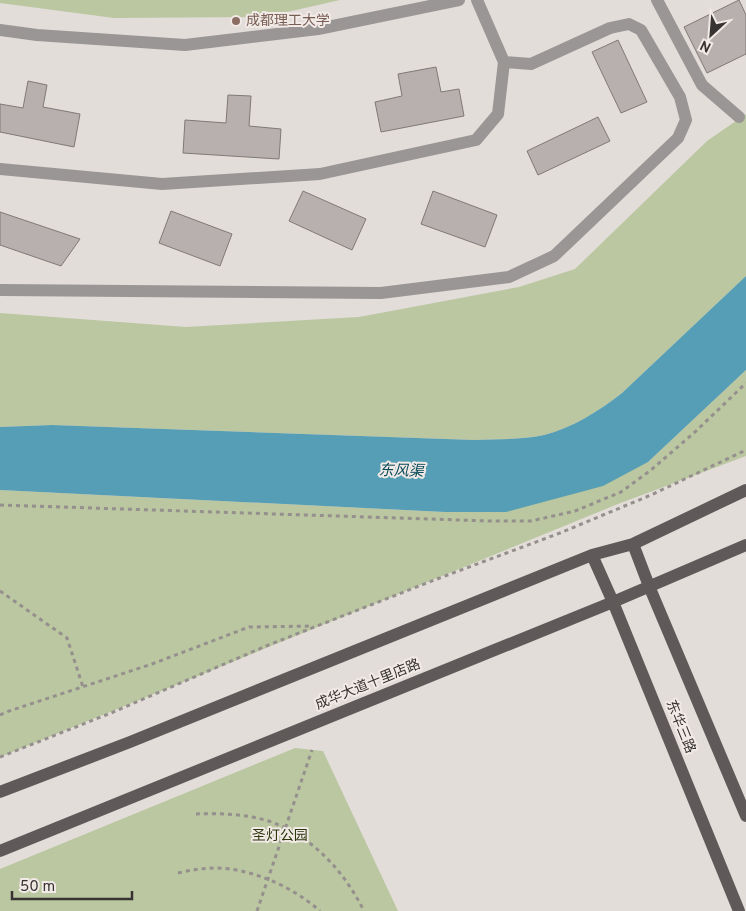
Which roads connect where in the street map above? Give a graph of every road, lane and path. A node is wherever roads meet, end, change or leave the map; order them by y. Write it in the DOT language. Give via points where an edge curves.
graph roads {
  1 [pos="459,0"];
  2 [pos="477,0"];
  3 [pos="657,0"];
  4 [pos="0,30"];
  5 [pos="504,62"];
  6 [pos="739,117"];
  7 [pos="0,169"];
  8 [pos="0,290"];
  9 [pos="746,382"];
  10 [pos="746,450"];
  11 [pos="746,490"];
  12 [pos="0,505"];
  13 [pos="633,544"];
  14 [pos="746,544"];
  15 [pos="592,555"];
  16 [pos="649,586"];
  17 [pos="0,591"];
  18 [pos="613,602"];
  19 [pos="316,626"];
  20 [pos="82,687"];
  21 [pos="0,715"];
  22 [pos="312,750"];
  23 [pos="0,757"];
  24 [pos="0,792"];
  25 [pos="196,814"];
  26 [pos="746,816"];
  27 [pos="286,828"];
  28 [pos="0,851"];
  29 [pos="178,873"];
  30 [pos="268,880"];
  31 [pos="258,911"];
  32 [pos="320,911"];
  33 [pos="364,911"];
  34 [pos="739,911"];
  1 -- 4 [label="street" via="318,30 185,45"];
  2 -- 5 [label="street"];
  3 -- 6 [label="street" via="702,85"];
  5 -- 7 [label="street" via="498,114 476,140 320,174 162,184"];
  5 -- 8 [label="street" via="531,64 610,28 629,24 642,30 680,97 686,120 678,138 554,256 509,277 380,293"];
  9 -- 12 [label="path" via="695,432 620,492 575,511 531,521"];
  10 -- 19 [label="path" via="560,533"];
  11 -- 13 [label="main road"];
  13 -- 15 [label="main road"];
  13 -- 16 [label="main road, 东华三路"];
  14 -- 16 [label="main road, 成华大道十里店路"];
  15 -- 18 [label="main road, 东华三路"];
  15 -- 24 [label="main road"];
  16 -- 18 [label="main road, 成华大道十里店路"];
  16 -- 26 [label="main road, 东华三路"];
  17 -- 20 [label="path" via="67,638"];
  18 -- 28 [label="main road, 成华大道十里店路"];
  18 -- 34 [label="main road, 东华三路"];
  19 -- 20 [label="path" via="249,627"];
  19 -- 23 [label="path"];
  20 -- 21 [label="path"];
  22 -- 27 [label="path"];
  25 -- 27 [label="path" via="221,813 256,818"];
  27 -- 30 [label="path"];
  27 -- 33 [label="path" via="303,837 327,859 344,878"];
  29 -- 30 [label="path" via="216,868"];
  30 -- 31 [label="path"];
  30 -- 32 [label="path"];
}
